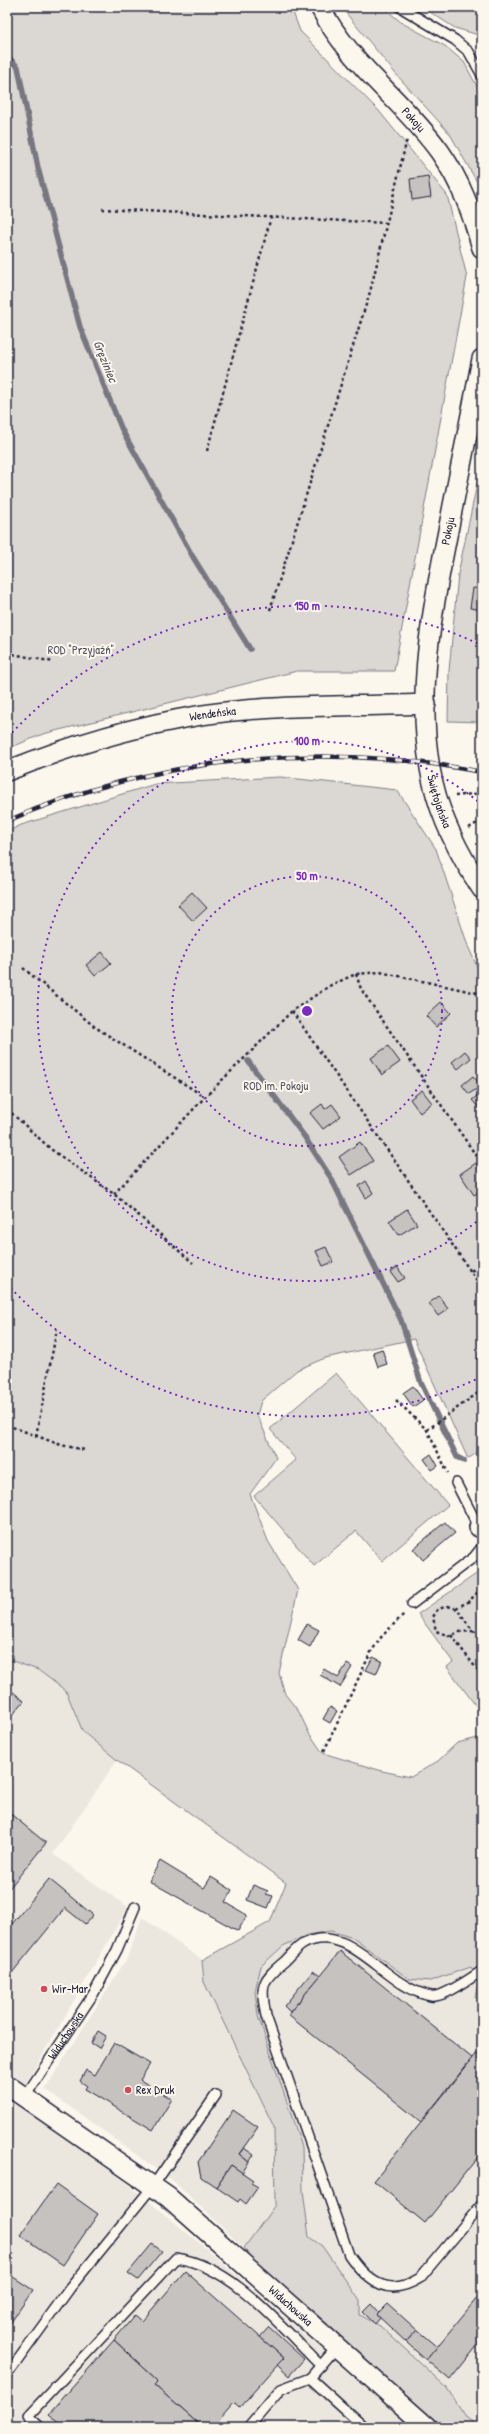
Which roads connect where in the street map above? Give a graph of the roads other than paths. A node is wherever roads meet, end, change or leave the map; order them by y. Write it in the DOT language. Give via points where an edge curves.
graph roads {
  1 [pos="320,7"];
  2 [pos="400,7"];
  3 [pos="482,75"];
  4 [pos="482,248"];
  5 [pos="482,359"];
  6 [pos="426,704"];
  7 [pos="7,771"];
  8 [pos="482,889"];
  9 [pos="456,1483"];
  10 [pos="481,1528"];
  11 [pos="482,1547"];
  12 [pos="412,1604"];
  13 [pos="135,1907"];
  14 [pos="482,1971"];
  15 [pos="7,2085"];
  16 [pos="216,2096"];
  17 [pos="24,2098"];
  18 [pos="153,2186"];
  19 [pos="482,2204"];
  20 [pos="337,2347"];
  21 [pos="321,2366"];
  22 [pos="7,2375"];
  23 [pos="310,2378"];
  24 [pos="40,2427"];
  25 [pos="248,2427"];
  26 [pos="364,2427"];
  27 [pos="427,2427"];
  1 -- 4 [label="street, Pokoju" via="330,27 352,56 439,151 461,186"];
  2 -- 3 [label="lane" via="455,40 469,52"];
  5 -- 6 [label="street, Pokoju" via="432,614"];
  6 -- 7 [label="street, Wendeńska" via="203,715 103,738"];
  6 -- 8 [label="street, Świętojańska" via="429,763 437,799 456,848"];
  9 -- 10 [label="lane"];
  11 -- 12 [label="lane" via="474,1557"];
  13 -- 17 [label="lane, Widuchowska" via="117,1950 94,1993"];
  14 -- 19 [label="lane" via="453,1989 432,1996 406,1988 347,1943 325,1938 305,1943 270,1974 266,1978 262,1995 266,2016 349,2255 362,2273 373,2282 388,2287 407,2287 420,2278"];
  15 -- 17 [label="street, Widuchowska"];
  16 -- 18 [label="lane"];
  17 -- 18 [label="street, Widuchowska"];
  18 -- 20 [label="street, Widuchowska"];
  18 -- 22 [label="lane" via="70,2288"];
  20 -- 21 [label="lane"];
  20 -- 27 [label="street, Widuchowska"];
  21 -- 23 [label="lane"];
  21 -- 24 [label="lane" via="237,2284 191,2260 176,2258 28,2416"];
  23 -- 25 [label="lane" via="281,2389"];
  23 -- 26 [label="lane"];
}
